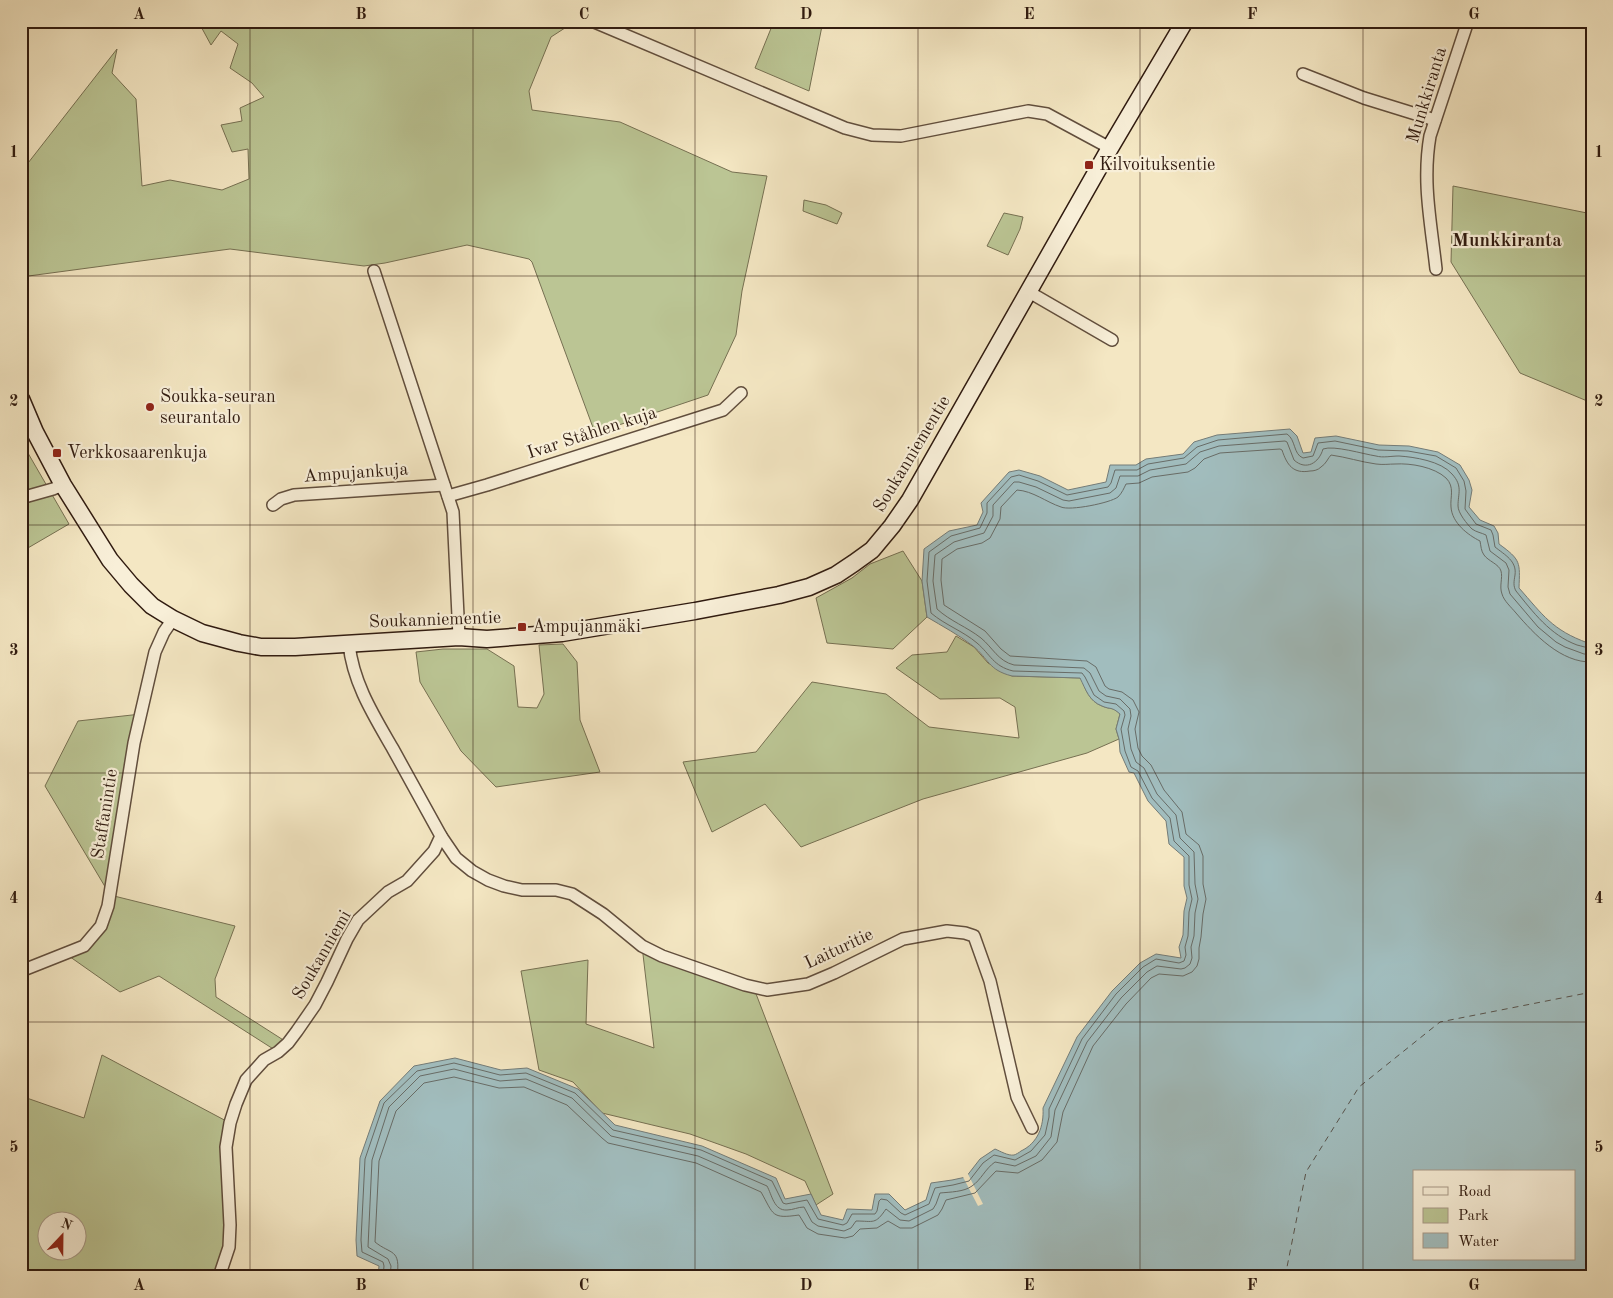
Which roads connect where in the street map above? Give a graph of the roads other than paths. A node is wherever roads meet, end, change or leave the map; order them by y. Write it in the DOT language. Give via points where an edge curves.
graph roads {
  1 [pos="592,21"];
  2 [pos="1185,21"];
  3 [pos="1468,21"];
  4 [pos="1303,74"];
  5 [pos="1435,120"];
  6 [pos="1110,148"];
  7 [pos="1436,269"];
  8 [pos="374,271"];
  9 [pos="1029,292"];
  10 [pos="1112,340"];
  11 [pos="741,393"];
  12 [pos="21,399"];
  13 [pos="63,485"];
  14 [pos="446,490"];
  15 [pos="21,498"];
  16 [pos="273,505"];
  17 [pos="173,619"];
  18 [pos="459,637"];
  19 [pos="349,644"];
  20 [pos="441,836"];
  21 [pos="21,971"];
  22 [pos="1032,1128"];
  23 [pos="219,1277"];
  1 -- 6 [label="street" via="845,128 872,135 901,136 1028,111 1047,114"];
  2 -- 6 [label="street, Soukanniementie"];
  3 -- 5 [label="street, Munkkiranta"];
  4 -- 5 [label="street" via="1364,98"];
  5 -- 7 [label="street, Munkkiranta" via="1426,175"];
  6 -- 9 [label="street, Soukanniementie"];
  8 -- 14 [label="street"];
  9 -- 10 [label="street"];
  9 -- 18 [label="street, Soukanniementie" via="910,500 872,550 836,575 809,587 695,611 562,633 487,639"];
  11 -- 14 [label="street, Ivar Ståhlen kuja" via="723,410 487,485"];
  12 -- 13 [label="street, Soukanniementie"];
  13 -- 15 [label="street"];
  13 -- 17 [label="street, Soukanniementie" via="110,560 152,606"];
  14 -- 16 [label="street, Ampujankuja" via="294,494"];
  14 -- 18 [label="street" via="454,523"];
  17 -- 19 [label="street, Soukanniementie" via="202,633 260,647"];
  17 -- 21 [label="street, Staffanintie" via="155,652 134,743 108,906 101,926 84,946"];
  18 -- 19 [label="street, Soukanniementie"];
  19 -- 20 [label="street" via="356,679 372,713"];
  20 -- 22 [label="street, Laituritie" via="456,858 488,880 522,890 556,890 572,894 642,946 662,956 767,990 808,984 903,939 947,931 974,936 990,981 1017,1097"];
  20 -- 23 [label="street, Soukanniemi" via="434,851 407,881 388,892 358,920 328,982 297,1031 246,1080 230,1123 226,1147 229,1247"];
}
